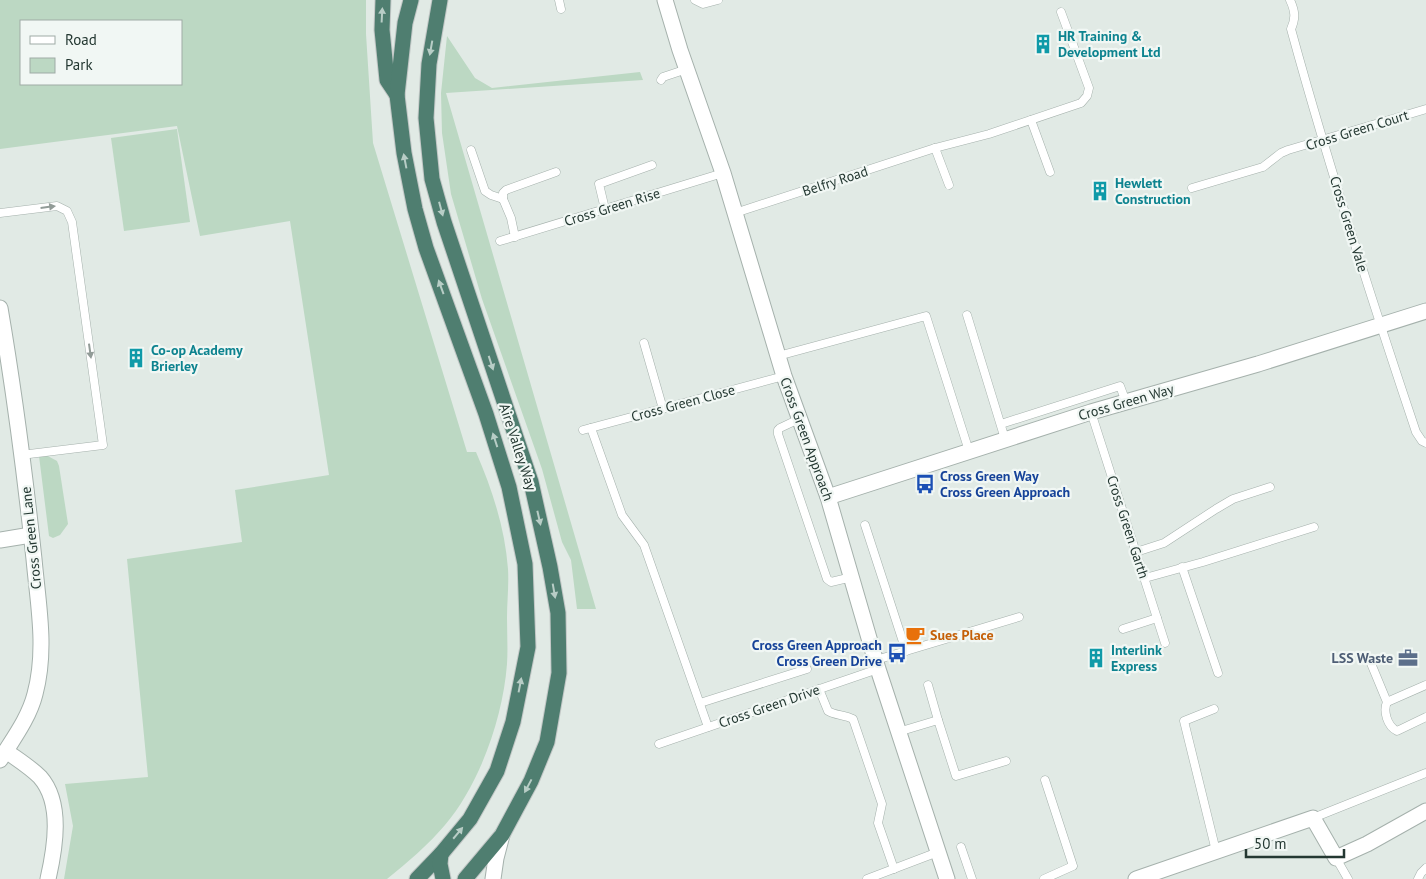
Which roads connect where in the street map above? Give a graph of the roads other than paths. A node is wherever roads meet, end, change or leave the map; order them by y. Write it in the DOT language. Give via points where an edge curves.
graph roads {
  1 [pos="383,0"];
  2 [pos="411,0"];
  3 [pos="440,0"];
  4 [pos="559,0"];
  5 [pos="665,0"];
  6 [pos="695,0"];
  7 [pos="718,0"];
  8 [pos="1290,0"];
  9 [pos="561,9"];
  10 [pos="1061,12"];
  11 [pos="687,69"];
  12 [pos="660,80"];
  13 [pos="397,96"];
  14 [pos="1426,108"];
  15 [pos="1031,120"];
  16 [pos="1323,140"];
  17 [pos="935,148"];
  18 [pos="471,150"];
  19 [pos="652,165"];
  20 [pos="556,172"];
  21 [pos="723,172"];
  22 [pos="1050,172"];
  23 [pos="949,185"];
  24 [pos="1192,188"];
  25 [pos="503,199"];
  26 [pos="605,209"];
  27 [pos="0,213"];
  28 [pos="735,213"];
  29 [pos="515,236"];
  30 [pos="500,241"];
  31 [pos="0,308"];
  32 [pos="1426,311"];
  33 [pos="968,315"];
  34 [pos="1380,325"];
  35 [pos="644,343"];
  36 [pos="4,353"];
  37 [pos="778,356"];
  38 [pos="784,376"];
  39 [pos="1126,402"];
  40 [pos="663,408"];
  41 [pos="1091,412"];
  42 [pos="800,419"];
  43 [pos="1001,424"];
  44 [pos="1005,439"];
  45 [pos="1426,443"];
  46 [pos="969,451"];
  47 [pos="21,455"];
  48 [pos="1270,487"];
  49 [pos="828,497"];
  50 [pos="865,526"];
  51 [pos="1314,527"];
  52 [pos="31,535"];
  53 [pos="0,540"];
  54 [pos="1136,552"];
  55 [pos="1182,567"];
  56 [pos="852,577"];
  57 [pos="1145,578"];
  58 [pos="1019,617"];
  59 [pos="1158,618"];
  60 [pos="1123,629"];
  61 [pos="1165,643"];
  62 [pos="906,651"];
  63 [pos="1370,661"];
  64 [pos="877,664"];
  65 [pos="807,669"];
  66 [pos="1218,673"];
  67 [pos="928,685"];
  68 [pos="1426,685"];
  69 [pos="820,689"];
  70 [pos="1387,702"];
  71 [pos="700,703"];
  72 [pos="1214,709"];
  73 [pos="1426,717"];
  74 [pos="938,720"];
  75 [pos="708,727"];
  76 [pos="898,732"];
  77 [pos="659,744"];
  78 [pos="3,755"];
  79 [pos="1006,761"];
  80 [pos="1426,773"];
  81 [pos="1045,780"];
  82 [pos="1426,811"];
  83 [pos="1314,818"];
  84 [pos="502,835"];
  85 [pos="961,847"];
  86 [pos="938,852"];
  87 [pos="1216,852"];
  88 [pos="441,854"];
  89 [pos="1336,858"];
  90 [pos="1426,868"];
  91 [pos="894,869"];
  92 [pos="421,874"];
  93 [pos="48,879"];
  94 [pos="443,879"];
  95 [pos="465,879"];
  96 [pos="493,879"];
  97 [pos="867,879"];
  98 [pos="948,879"];
  99 [pos="972,879"];
  100 [pos="1044,879"];
  101 [pos="1136,879"];
  102 [pos="1348,879"];
  103 [pos="1418,879"];
  13 -- 1 [label="highway, one-way" via="387,80"];
  2 -- 13 [label="highway, Aire Valley Way"];
  3 -- 84 [label="highway, Aire Valley Way, one-way" via="429,64 426,118 432,178 531,482 558,612 559,673 547,742 531,781"];
  4 -- 9 [label="lane"];
  5 -- 11 [label="street, Cross Green Approach"];
  6 -- 7 [label="lane" via="703,4"];
  8 -- 16 [label="lane, Cross Green Vale" via="1295,12 1290,29"];
  10 -- 15 [label="lane, Belfry Road" via="1088,88 1087,96 1081,103"];
  11 -- 12 [label="lane"];
  11 -- 21 [label="street, Cross Green Approach"];
  88 -- 13 [label="highway, Aire Valley Way, one-way" via="470,819 497,771 513,722 528,647 525,564 510,487 415,209"];
  14 -- 16 [label="lane, Cross Green Court"];
  15 -- 17 [label="lane, Belfry Road"];
  15 -- 22 [label="lane"];
  16 -- 24 [label="lane, Cross Green Court" via="1281,153 1263,167"];
  16 -- 34 [label="lane, Cross Green Vale"];
  17 -- 23 [label="lane"];
  17 -- 28 [label="lane, Belfry Road"];
  18 -- 25 [label="lane" via="486,191"];
  19 -- 26 [label="lane" via="599,184"];
  20 -- 25 [label="lane" via="506,190"];
  21 -- 26 [label="lane, Cross Green Rise"];
  21 -- 28 [label="street, Cross Green Approach"];
  25 -- 29 [label="lane"];
  26 -- 29 [label="lane, Cross Green Rise"];
  27 -- 47 [label="lane, one-way" via="57,206 67,211 72,222 103,445"];
  28 -- 37 [label="street, Cross Green Approach"];
  29 -- 30 [label="lane, Cross Green Rise"];
  31 -- 36 [label="street, Cross Green Lane"];
  32 -- 34 [label="street, Cross Green Way"];
  33 -- 43 [label="lane"];
  34 -- 39 [label="street, Cross Green Way"];
  34 -- 45 [label="lane, Cross Green Vale" via="1416,432"];
  35 -- 40 [label="lane"];
  36 -- 47 [label="street, Cross Green Lane"];
  37 -- 38 [label="street, Cross Green Approach"];
  37 -- 46 [label="lane" via="926,316"];
  38 -- 40 [label="lane, Cross Green Close"];
  38 -- 42 [label="street, Cross Green Approach"];
  39 -- 41 [label="street, Cross Green Way"];
  39 -- 43 [label="lane" via="1120,386"];
  40 -- 71 [label="lane, Cross Green Close" via="587,429 622,515 644,545"];
  41 -- 44 [label="street, Cross Green Way"];
  41 -- 54 [label="lane, Cross Green Garth"];
  42 -- 49 [label="street, Cross Green Approach"];
  42 -- 56 [label="lane" via="780,428 778,434 827,579 831,582"];
  43 -- 44 [label="lane"];
  44 -- 46 [label="street, Cross Green Way"];
  46 -- 49 [label="street, Cross Green Way"];
  47 -- 52 [label="street, Cross Green Lane"];
  48 -- 54 [label="lane" via="1233,499 1164,543"];
  49 -- 56 [label="street, Cross Green Approach"];
  50 -- 62 [label="lane"];
  51 -- 55 [label="lane"];
  52 -- 53 [label="street"];
  52 -- 78 [label="street, Cross Green Lane" via="41,664 30,709"];
  54 -- 57 [label="lane, Cross Green Garth"];
  55 -- 57 [label="lane"];
  55 -- 66 [label="lane"];
  56 -- 64 [label="street, Cross Green Approach"];
  57 -- 59 [label="lane, Cross Green Garth"];
  58 -- 62 [label="lane, Cross Green Drive"];
  59 -- 60 [label="lane"];
  59 -- 61 [label="lane, Cross Green Garth"];
  62 -- 64 [label="lane, Cross Green Drive"];
  63 -- 70 [label="lane"];
  64 -- 69 [label="lane, Cross Green Drive"];
  64 -- 76 [label="street, Cross Green Approach"];
  65 -- 71 [label="lane"];
  67 -- 74 [label="lane"];
  68 -- 70 [label="lane"];
  69 -- 75 [label="lane, Cross Green Drive"];
  69 -- 91 [label="lane" via="830,713 853,718 882,804 878,823"];
  70 -- 73 [label="lane" via="1389,723 1397,731"];
  71 -- 75 [label="lane"];
  72 -- 87 [label="lane" via="1184,720"];
  74 -- 76 [label="lane"];
  74 -- 79 [label="lane" via="956,776"];
  75 -- 77 [label="lane, Cross Green Drive"];
  76 -- 86 [label="street, Cross Green Approach"];
  78 -- 93 [label="street" via="39,777 52,799 55,844"];
  80 -- 83 [label="lane"];
  81 -- 100 [label="lane" via="1072,866"];
  82 -- 89 [label="street"];
  83 -- 87 [label="street"];
  83 -- 89 [label="street"];
  84 -- 95 [label="highway, Aire Valley Way"];
  84 -- 96 [label="street"];
  85 -- 99 [label="lane"];
  86 -- 91 [label="lane"];
  86 -- 98 [label="street, Cross Green Approach"];
  87 -- 101 [label="street"];
  88 -- 92 [label="highway, Aire Valley Way"];
  88 -- 94 [label="highway"];
  89 -- 102 [label="lane"];
  90 -- 103 [label="lane"];
  91 -- 97 [label="lane"];
}
